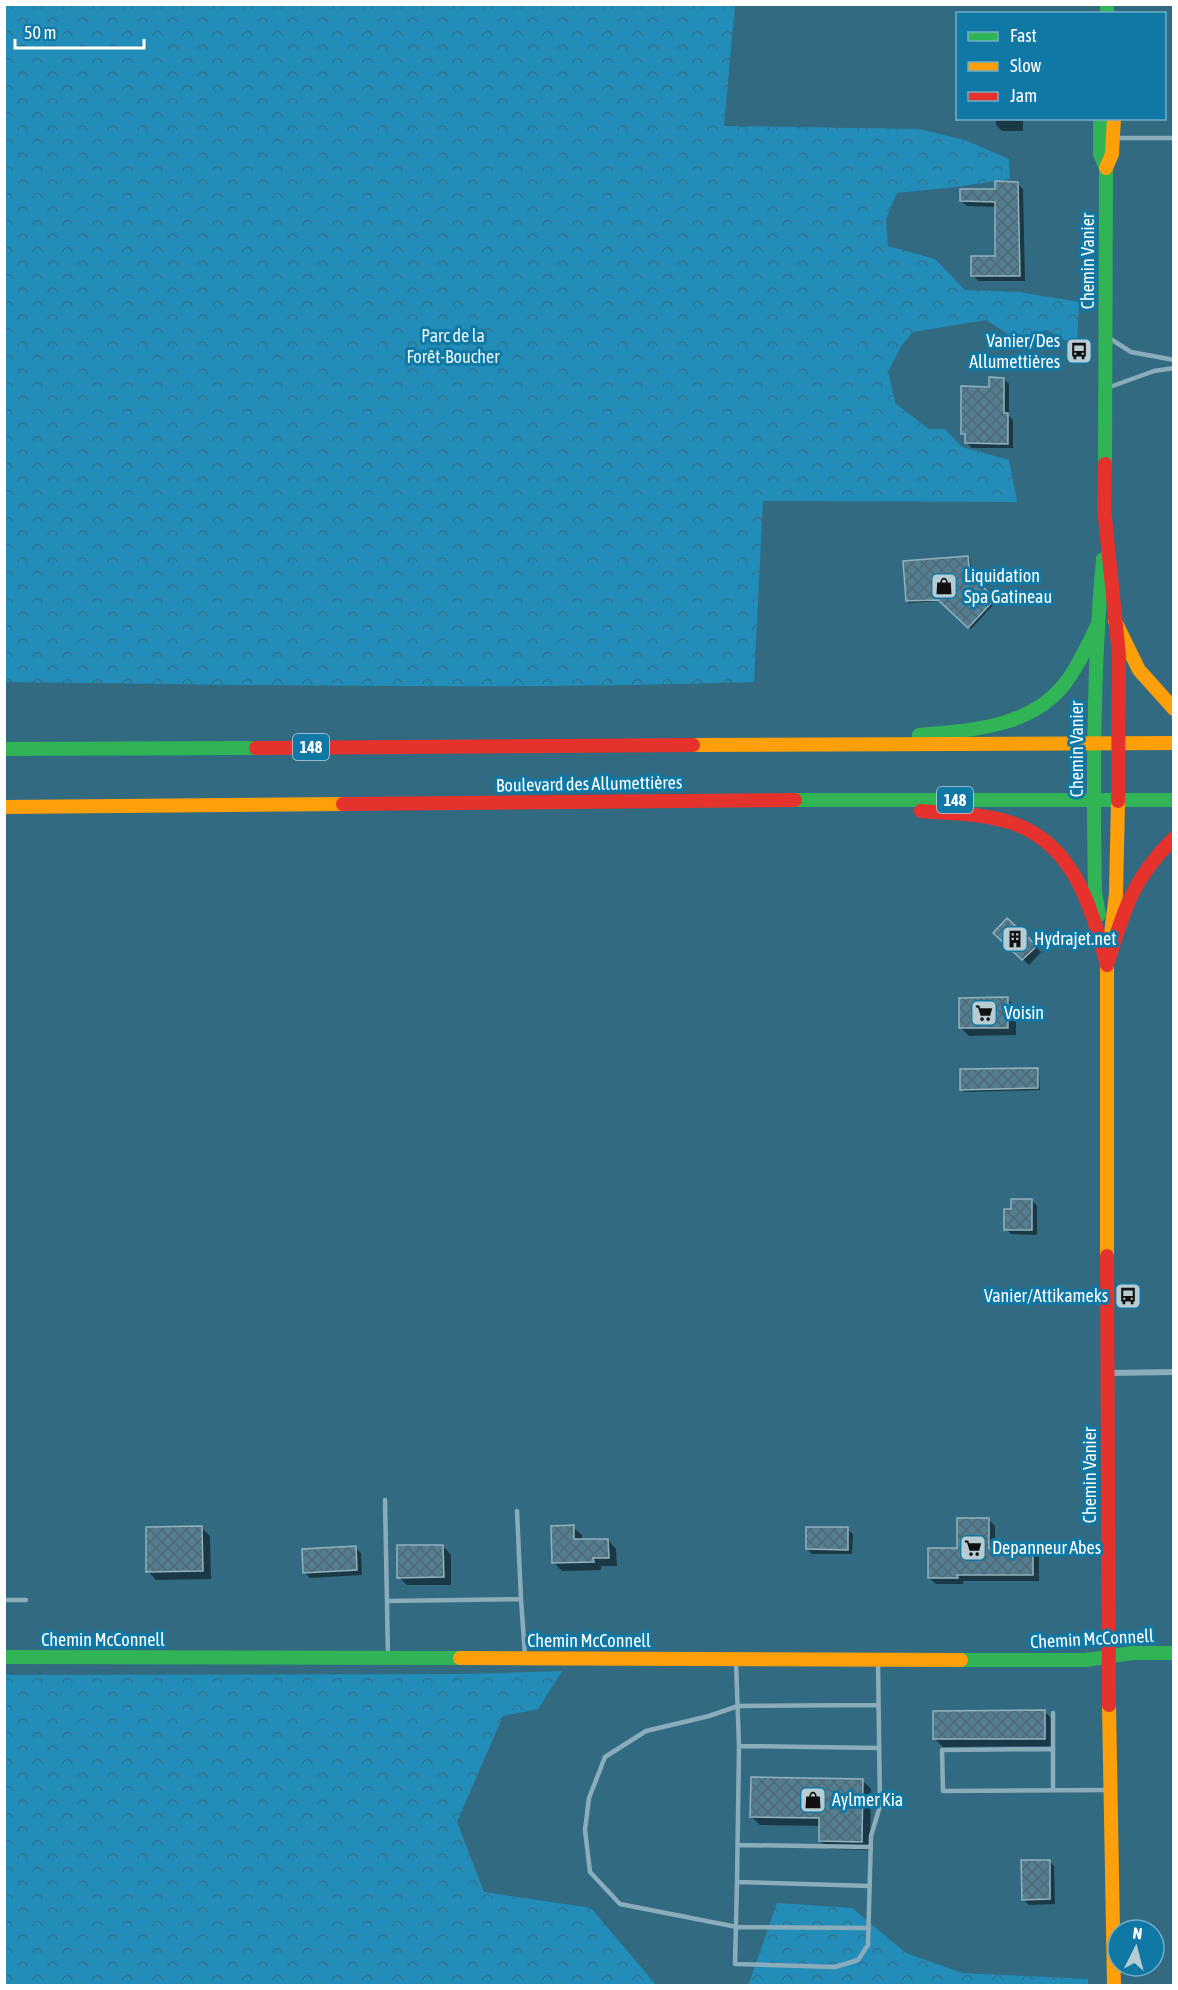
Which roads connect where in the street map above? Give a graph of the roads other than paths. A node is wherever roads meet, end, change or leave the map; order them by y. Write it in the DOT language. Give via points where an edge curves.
graph roads {
  1 [pos="1100,120"];
  2 [pos="1114,120"];
  3 [pos="1114,138"];
  4 [pos="1173,138"];
  5 [pos="1106,168"];
  6 [pos="1106,336"];
  7 [pos="1173,360"];
  8 [pos="1173,368"];
  9 [pos="1105,388"];
  10 [pos="1105,533"];
  11 [pos="1115,621"];
  12 [pos="1097,626"];
  13 [pos="1173,709"];
  14 [pos="1173,743"];
  15 [pos="1094,744"];
  16 [pos="1118,744"];
  17 [pos="822,745"];
  18 [pos="4,749"];
  19 [pos="816,800"];
  20 [pos="1173,800"];
  21 [pos="1094,801"];
  22 [pos="1119,801"];
  23 [pos="4,807"];
  24 [pos="1173,838"];
  25 [pos="1107,965"];
  26 [pos="1108,1372"];
  27 [pos="1173,1372"];
  28 [pos="385,1500"];
  29 [pos="517,1511"];
  30 [pos="521,1599"];
  31 [pos="4,1600"];
  32 [pos="26,1600"];
  33 [pos="387,1601"];
  34 [pos="1173,1653"];
  35 [pos="1108,1656"];
  36 [pos="4,1657"];
  37 [pos="388,1659"];
  38 [pos="525,1659"];
  39 [pos="736,1660"];
  40 [pos="878,1660"];
  41 [pos="878,1705"];
  42 [pos="738,1706"];
  43 [pos="1053,1713"];
  44 [pos="739,1746"];
  45 [pos="879,1748"];
  46 [pos="1053,1749"];
  47 [pos="1053,1790"];
  48 [pos="1110,1790"];
  49 [pos="738,1845"];
  50 [pos="871,1847"];
  51 [pos="737,1882"];
  52 [pos="870,1886"];
  53 [pos="737,1927"];
  54 [pos="869,1928"];
  55 [pos="1114,1986"];
  1 -- 5 [label="main road, Chemin Vanier" via="1100,154"];
  2 -- 3 [label="main road, Chemin Vanier"];
  3 -- 4 [label="lane"];
  3 -- 5 [label="main road, Chemin Vanier"];
  5 -- 6 [label="main road, Chemin Vanier"];
  6 -- 7 [label="lane" via="1131,351"];
  6 -- 9 [label="main road, Chemin Vanier"];
  8 -- 9 [label="lane"];
  9 -- 10 [label="main road, Chemin Vanier"];
  10 -- 11 [label="main road, Chemin Vanier"];
  10 -- 12 [label="main road, Chemin Vanier"];
  11 -- 13 [label="main road" via="1140,670"];
  11 -- 16 [label="main road, Chemin Vanier" via="1119,655"];
  12 -- 15 [label="main road, Chemin Vanier"];
  12 -- 17 [label="main road" via="1066,682 1053,697 1018,719 969,729"];
  14 -- 16 [label="main road, Boulevard des Allumettières / 148"];
  15 -- 16 [label="main road, Boulevard des Allumettières / 148"];
  15 -- 17 [label="main road, Boulevard des Allumettières / 148"];
  15 -- 21 [label="main road, Chemin Vanier"];
  16 -- 22 [label="main road, Chemin Vanier"];
  17 -- 18 [label="main road, Boulevard des Allumettières / 148"];
  19 -- 21 [label="main road, Boulevard des Allumettières / 148"];
  19 -- 23 [label="main road, Boulevard des Allumettières / 148"];
  19 -- 25 [label="main road" via="994,819 1028,830 1051,847 1075,877 1087,898"];
  20 -- 22 [label="main road, Boulevard des Allumettières / 148"];
  21 -- 22 [label="main road, Boulevard des Allumettières / 148"];
  21 -- 25 [label="main road, Chemin Vanier" via="1095,892"];
  22 -- 25 [label="main road, Chemin Vanier" via="1116,894"];
  24 -- 25 [label="main road" via="1146,865 1130,893"];
  25 -- 26 [label="main road, Chemin Vanier"];
  26 -- 27 [label="street"];
  26 -- 35 [label="main road, Chemin Vanier"];
  28 -- 33 [label="lane"];
  29 -- 30 [label="lane"];
  30 -- 33 [label="lane"];
  30 -- 38 [label="lane"];
  31 -- 32 [label="lane"];
  33 -- 37 [label="lane"];
  34 -- 35 [label="main road, Chemin McConnell"];
  35 -- 40 [label="main road, Chemin McConnell" via="1086,1660"];
  35 -- 48 [label="main road, Chemin Vanier"];
  36 -- 37 [label="main road, Chemin McConnell"];
  37 -- 38 [label="main road, Chemin McConnell"];
  38 -- 39 [label="main road, Chemin McConnell"];
  39 -- 40 [label="main road, Chemin McConnell"];
  39 -- 42 [label="lane"];
  40 -- 41 [label="lane"];
  41 -- 42 [label="lane"];
  41 -- 45 [label="lane"];
  42 -- 44 [label="lane"];
  42 -- 53 [label="lane" via="646,1731 605,1757 589,1798 585,1830 590,1872 620,1904"];
  43 -- 46 [label="lane"];
  44 -- 45 [label="lane"];
  44 -- 49 [label="lane"];
  45 -- 50 [label="lane" via="880,1806"];
  46 -- 47 [label="lane"];
  46 -- 47 [label="lane" via="942,1750 943,1791"];
  47 -- 48 [label="lane"];
  48 -- 55 [label="main road, Chemin Vanier"];
  49 -- 50 [label="lane"];
  49 -- 51 [label="lane"];
  50 -- 52 [label="lane"];
  51 -- 52 [label="lane"];
  51 -- 53 [label="lane"];
  52 -- 54 [label="lane"];
  53 -- 54 [label="lane"];
  53 -- 54 [label="lane" via="735,1964 835,1967 858,1960 868,1945"];
}
